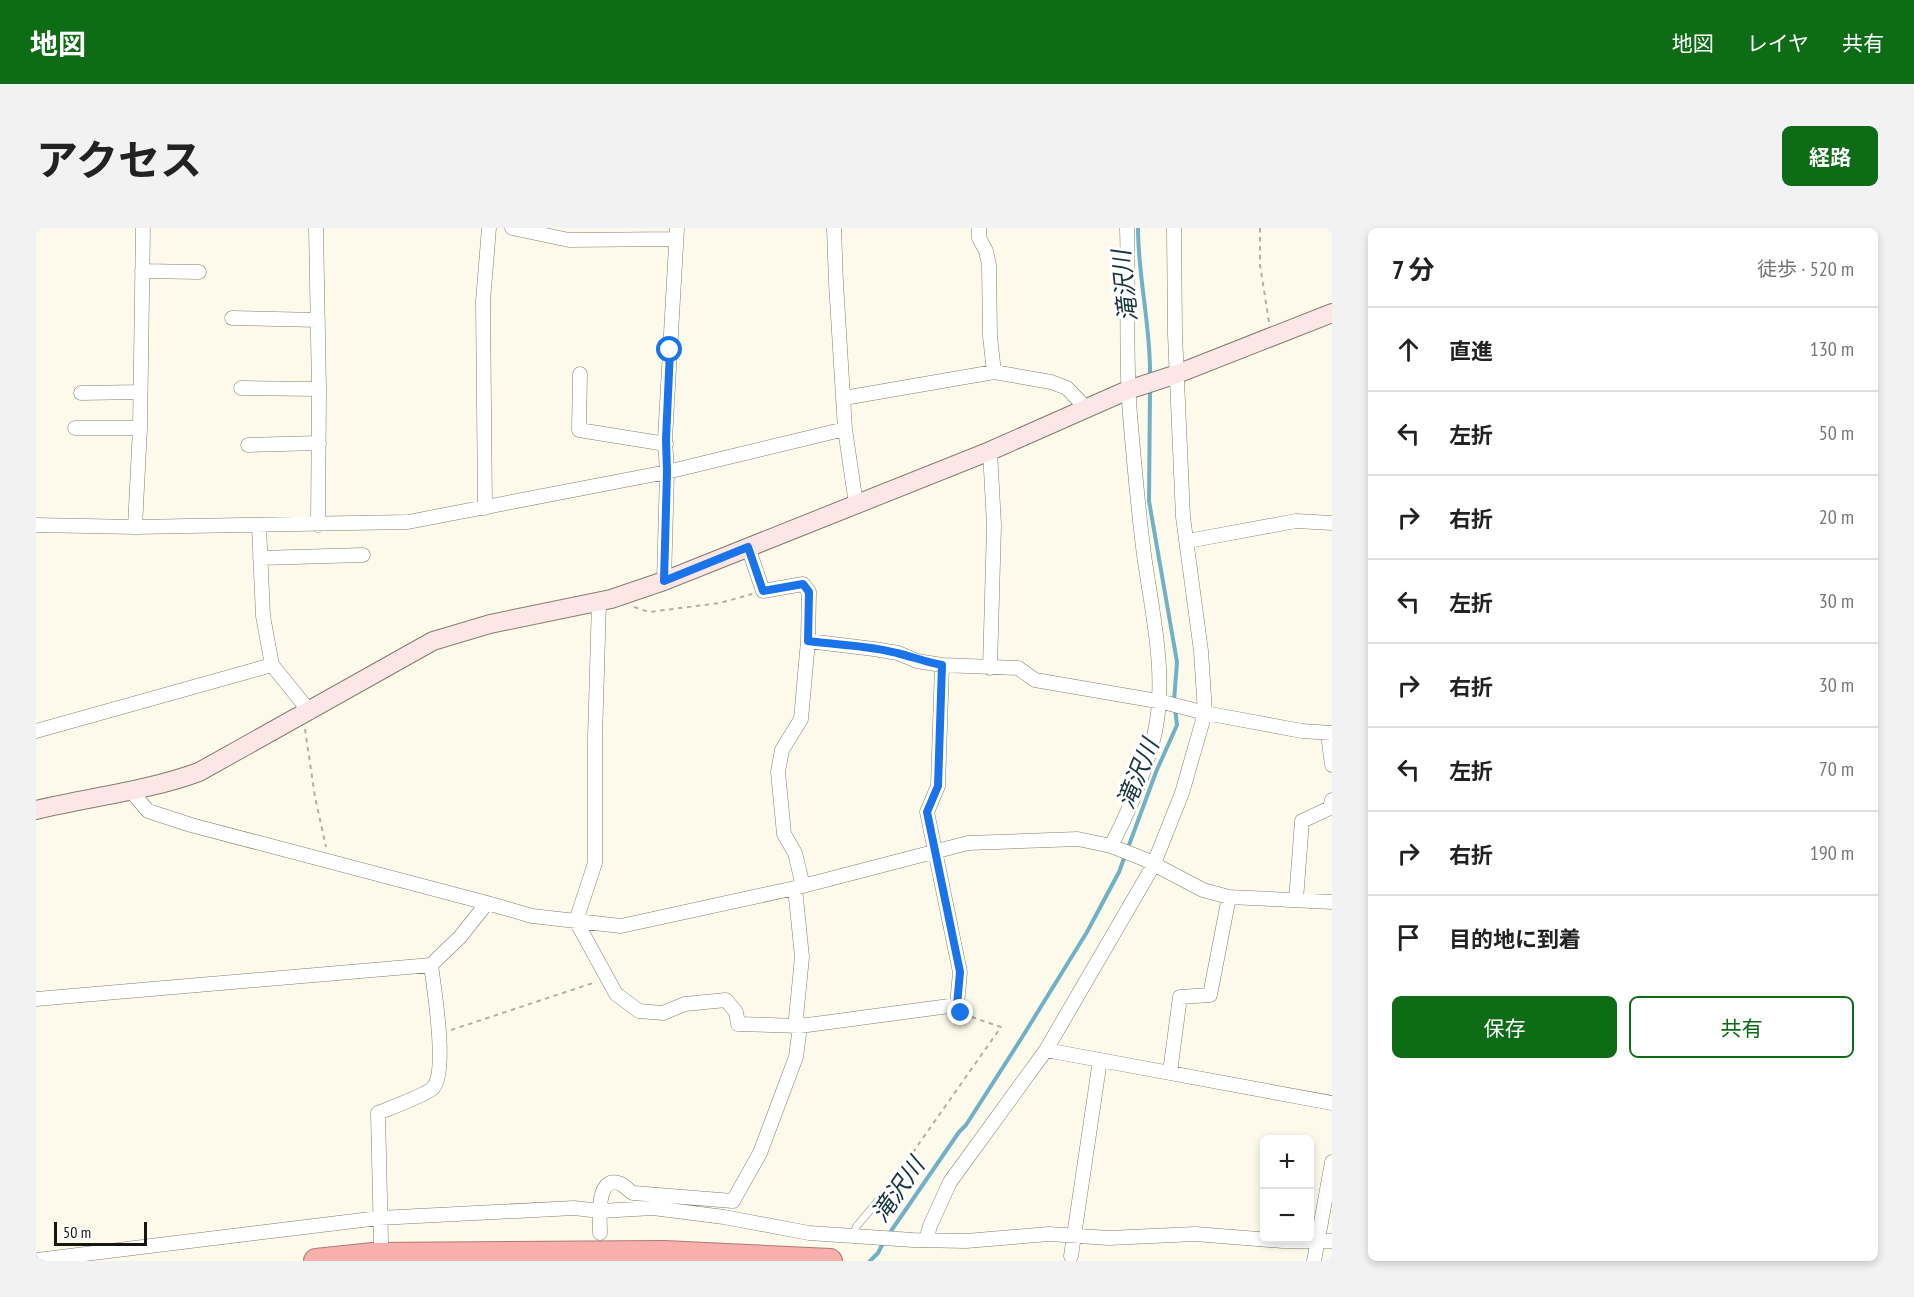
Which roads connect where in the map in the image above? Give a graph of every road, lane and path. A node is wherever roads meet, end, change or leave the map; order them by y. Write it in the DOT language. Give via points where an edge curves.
graph roads {
  1 [pos="143,228"];
  2 [pos="316,228"];
  3 [pos="489,228"];
  4 [pos="512,228"];
  5 [pos="834,228"];
  6 [pos="979,228"];
  7 [pos="1126,228"];
  8 [pos="1174,228"];
  9 [pos="1260,228"];
  10 [pos="677,234"];
  11 [pos="142,271"];
  12 [pos="199,272"];
  13 [pos="1332,314"];
  14 [pos="232,318"];
  15 [pos="318,320"];
  16 [pos="1272,337"];
  17 [pos="994,372"];
  18 [pos="580,374"];
  19 [pos="1177,374"];
  20 [pos="241,388"];
  21 [pos="319,389"];
  22 [pos="1128,390"];
  23 [pos="140,392"];
  24 [pos="81,393"];
  25 [pos="844,398"];
  26 [pos="1086,408"];
  27 [pos="75,428"];
  28 [pos="140,428"];
  29 [pos="845,429"];
  30 [pos="319,443"];
  31 [pos="666,444"];
  32 [pos="248,445"];
  33 [pos="990,451"];
  34 [pos="667,472"];
  35 [pos="856,504"];
  36 [pos="485,508"];
  37 [pos="1332,523"];
  38 [pos="36,525"];
  39 [pos="318,525"];
  40 [pos="259,526"];
  41 [pos="135,527"];
  42 [pos="1188,541"];
  43 [pos="748,547"];
  44 [pos="363,555"];
  45 [pos="260,558"];
  46 [pos="664,581"];
  47 [pos="763,591"];
  48 [pos="605,601"];
  49 [pos="808,641"];
  50 [pos="272,665"];
  51 [pos="942,665"];
  52 [pos="990,668"];
  53 [pos="1161,702"];
  54 [pos="306,713"];
  55 [pos="1205,713"];
  56 [pos="36,731"];
  57 [pos="1330,734"];
  58 [pos="1332,765"];
  59 [pos="130,790"];
  60 [pos="1332,800"];
  61 [pos="36,810"];
  62 [pos="1114,848"];
  63 [pos="934,852"];
  64 [pos="329,862"];
  65 [pos="1149,862"];
  66 [pos="799,887"];
  67 [pos="1229,897"];
  68 [pos="1296,900"];
  69 [pos="1332,902"];
  70 [pos="487,903"];
  71 [pos="576,921"];
  72 [pos="431,965"];
  73 [pos="608,978"];
  74 [pos="36,999"];
  75 [pos="957,1005"];
  76 [pos="800,1026"];
  77 [pos="439,1034"];
  78 [pos="1046,1050"];
  79 [pos="1100,1060"];
  80 [pos="1170,1072"];
  81 [pos="1332,1103"];
  82 [pos="1332,1162"];
  83 [pos="887,1190"];
  84 [pos="600,1211"];
  85 [pos="379,1218"];
  86 [pos="600,1233"];
  87 [pos="1074,1235"];
  88 [pos="857,1236"];
  89 [pos="920,1240"];
  90 [pos="1317,1240"];
  91 [pos="1332,1241"];
  92 [pos="381,1242"];
  93 [pos="1071,1256"];
  94 [pos="36,1260"];
  95 [pos="316,1261"];
  96 [pos="830,1261"];
  97 [pos="1314,1261"];
  1 -- 11 [label="street"];
  2 -- 15 [label="street"];
  3 -- 36 [label="street" via="483,301"];
  4 -- 10 [label="street" via="569,240"];
  5 -- 25 [label="street"];
  6 -- 17 [label="street" via="989,265"];
  7 -- 22 [label="street"];
  8 -- 19 [label="street"];
  9 -- 16 [label="path" via="1260,265"];
  10 -- 31 [label="street"];
  11 -- 12 [label="street"];
  11 -- 23 [label="street"];
  13 -- 16 [label="street"];
  14 -- 15 [label="street"];
  15 -- 21 [label="street"];
  16 -- 19 [label="street"];
  17 -- 25 [label="street"];
  17 -- 26 [label="street" via="1051,382 1066,388"];
  18 -- 31 [label="street" via="579,430"];
  19 -- 22 [label="street"];
  19 -- 42 [label="street" via="1183,517"];
  20 -- 21 [label="street"];
  21 -- 30 [label="street"];
  22 -- 26 [label="street"];
  22 -- 53 [label="street"];
  23 -- 24 [label="street"];
  23 -- 28 [label="street"];
  25 -- 29 [label="street"];
  26 -- 33 [label="street"];
  27 -- 28 [label="street"];
  28 -- 41 [label="street"];
  29 -- 34 [label="street"];
  29 -- 35 [label="street"];
  30 -- 32 [label="street"];
  30 -- 39 [label="street"];
  31 -- 34 [label="street"];
  33 -- 35 [label="street"];
  33 -- 52 [label="street" via="994,525"];
  34 -- 36 [label="street"];
  34 -- 46 [label="street"];
  35 -- 43 [label="street"];
  36 -- 39 [label="street" via="408,522"];
  37 -- 42 [label="street" via="1296,521"];
  38 -- 41 [label="street"];
  39 -- 40 [label="street"];
  40 -- 41 [label="street"];
  40 -- 45 [label="street"];
  42 -- 55 [label="street"];
  43 -- 46 [label="street"];
  43 -- 47 [label="street"];
  44 -- 45 [label="street"];
  45 -- 50 [label="street" via="262,616"];
  46 -- 48 [label="street"];
  47 -- 48 [label="path" via="720,603 649,612"];
  47 -- 49 [label="street" via="803,584 809,592"];
  48 -- 54 [label="street" via="490,624 433,641"];
  48 -- 71 [label="street" via="595,738 595,863"];
  49 -- 51 [label="street" via="898,653"];
  49 -- 66 [label="street" via="801,719 782,750 778,772 784,834 795,852"];
  50 -- 54 [label="street"];
  50 -- 56 [label="street"];
  51 -- 52 [label="street"];
  51 -- 63 [label="street" via="938,786 927,812"];
  52 -- 53 [label="street" via="1017,669 1035,680"];
  53 -- 55 [label="street"];
  53 -- 62 [label="street" via="1147,763"];
  54 -- 59 [label="street" via="199,772"];
  54 -- 64 [label="path" via="315,797"];
  55 -- 57 [label="street"];
  55 -- 65 [label="street" via="1182,793"];
  57 -- 58 [label="street"];
  59 -- 61 [label="street"];
  59 -- 64 [label="street" via="148,811"];
  60 -- 68 [label="street" via="1330,808 1302,821"];
  62 -- 63 [label="street" via="1078,839 968,843"];
  62 -- 65 [label="street"];
  63 -- 66 [label="street"];
  63 -- 75 [label="street" via="960,972"];
  64 -- 70 [label="street"];
  65 -- 67 [label="street" via="1203,890"];
  65 -- 78 [label="street"];
  66 -- 71 [label="street" via="621,926"];
  66 -- 76 [label="street" via="802,957 796,1018"];
  67 -- 68 [label="street"];
  67 -- 80 [label="street" via="1210,995 1180,997"];
  68 -- 69 [label="street"];
  70 -- 71 [label="street" via="532,916"];
  70 -- 72 [label="street"];
  71 -- 73 [label="street"];
  72 -- 74 [label="street"];
  72 -- 77 [label="street"];
  73 -- 76 [label="street" via="616,994 639,1011 663,1013 685,1004 726,1000 736,1012 738,1024"];
  73 -- 77 [label="path"];
  75 -- 76 [label="street"];
  75 -- 83 [label="path" via="961,1013 1001,1027"];
  76 -- 84 [label="street" via="796,1057 760,1153 733,1201 633,1193 615,1183 604,1188"];
  77 -- 85 [label="street" via="439,1079 432,1089 378,1113"];
  78 -- 79 [label="street"];
  78 -- 89 [label="street" via="950,1182"];
  79 -- 80 [label="street"];
  79 -- 87 [label="street"];
  80 -- 81 [label="street"];
  82 -- 90 [label="street"];
  83 -- 88 [label="lane" via="856,1227"];
  84 -- 85 [label="street" via="574,1208"];
  84 -- 86 [label="street"];
  84 -- 88 [label="street" via="653,1208 809,1233"];
  85 -- 92 [label="street"];
  85 -- 94 [label="street"];
  87 -- 89 [label="street"];
  87 -- 90 [label="street" via="1109,1238 1195,1234"];
  87 -- 93 [label="street"];
  88 -- 89 [label="street"];
  90 -- 91 [label="street"];
  90 -- 97 [label="street"];
  95 -- 96 [label="highway" via="373,1255 652,1253"];
}
